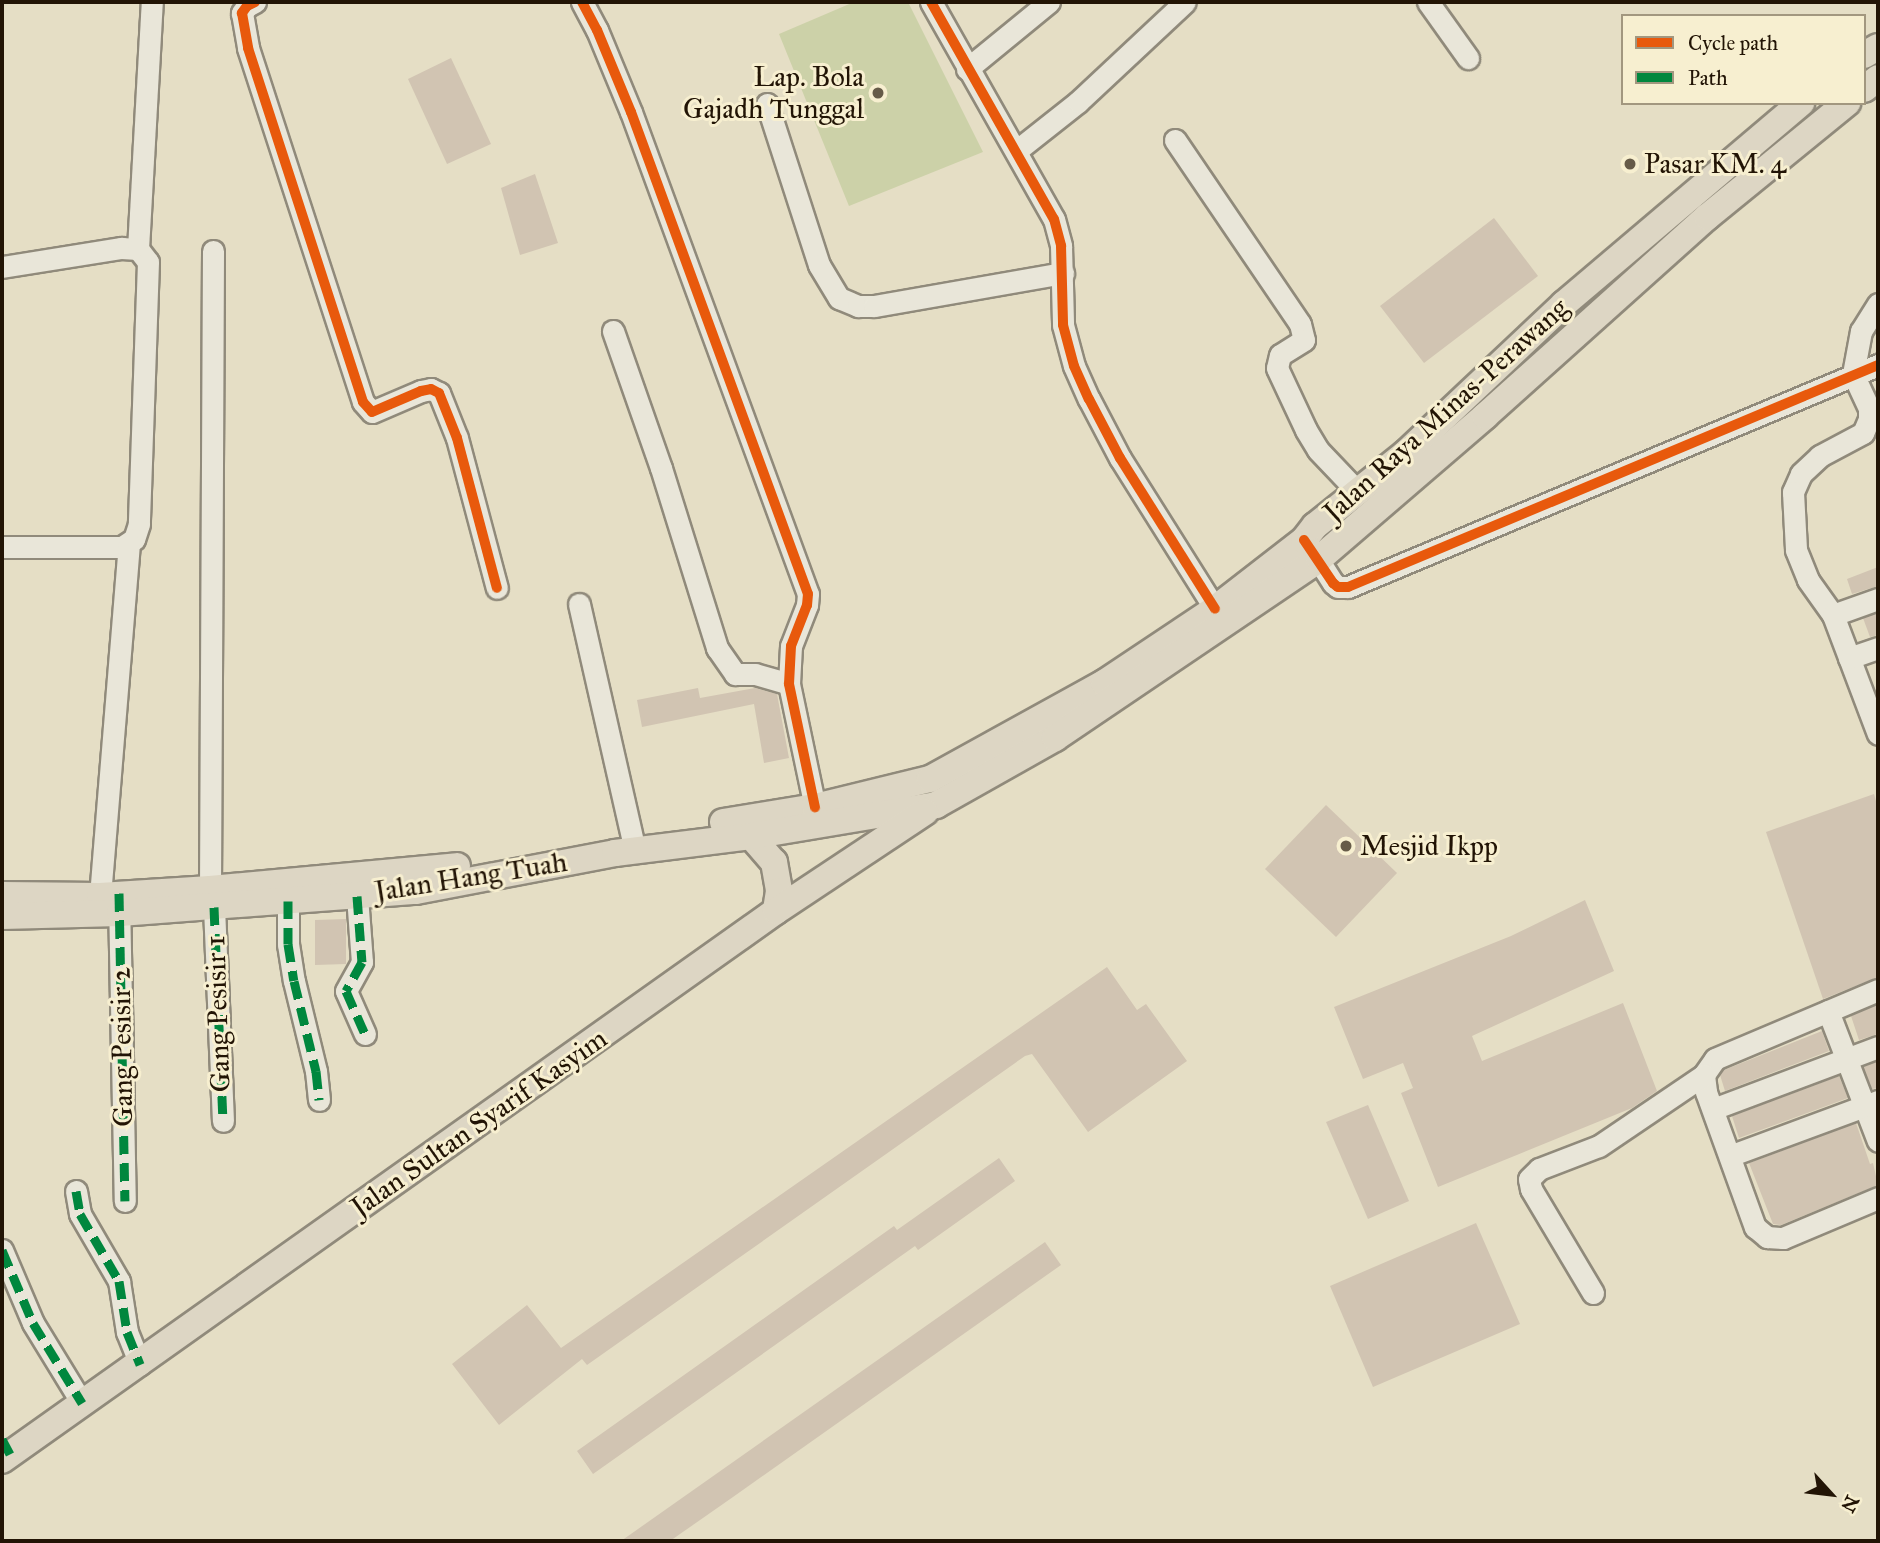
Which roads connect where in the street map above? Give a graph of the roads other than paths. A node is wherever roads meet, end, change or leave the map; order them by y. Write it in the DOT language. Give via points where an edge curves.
graph roads {
  1 [pos="152,2"];
  2 [pos="255,2"];
  3 [pos="582,2"];
  4 [pos="931,2"];
  5 [pos="1049,2"];
  6 [pos="1185,2"];
  7 [pos="1428,2"];
  8 [pos="1468,58"];
  9 [pos="967,69"];
  10 [pos="767,104"];
  11 [pos="1799,105"];
  12 [pos="1845,105"];
  13 [pos="1175,141"];
  14 [pos="1016,150"];
  15 [pos="138,249"];
  16 [pos="213,251"];
  17 [pos="2,267"];
  18 [pos="1063,273"];
  19 [pos="1878,304"];
  20 [pos="613,331"];
  21 [pos="1878,365"];
  22 [pos="1853,374"];
  23 [pos="1870,431"];
  24 [pos="1358,492"];
  25 [pos="129,543"];
  26 [pos="2,547"];
  27 [pos="1312,550"];
  28 [pos="498,588"];
  29 [pos="1878,599"];
  30 [pos="579,604"];
  31 [pos="1215,609"];
  32 [pos="1833,615"];
  33 [pos="1878,648"];
  34 [pos="1849,658"];
  35 [pos="789,684"];
  36 [pos="1873,707"];
  37 [pos="1878,733"];
  38 [pos="930,779"];
  39 [pos="936,805"];
  40 [pos="815,807"];
  41 [pos="751,836"];
  42 [pos="632,838"];
  43 [pos="2,895"];
  44 [pos="357,896"];
  45 [pos="212,898"];
  46 [pos="113,901"];
  47 [pos="288,901"];
  48 [pos="776,911"];
  49 [pos="2,916"];
  50 [pos="1878,990"];
  51 [pos="1828,1011"];
  52 [pos="365,1034"];
  53 [pos="1878,1046"];
  54 [pos="1846,1059"];
  55 [pos="1704,1075"];
  56 [pos="320,1100"];
  57 [pos="1871,1104"];
  58 [pos="1713,1109"];
  59 [pos="223,1121"];
  60 [pos="1878,1141"];
  61 [pos="1732,1156"];
  62 [pos="76,1191"];
  63 [pos="1878,1198"];
  64 [pos="125,1201"];
  65 [pos="2,1250"];
  66 [pos="1593,1293"];
  67 [pos="140,1364"];
  68 [pos="82,1403"];
  69 [pos="4,1451"];
  1 -- 15 [label="street, Gang Pesisir 2"];
  2 -- 28 [label="street" via="242,13 248,48 363,402 372,412 421,391 439,393 457,438"];
  3 -- 35 [label="street" via="631,112 808,594 791,646"];
  4 -- 9 [label="street"];
  5 -- 9 [label="street"];
  6 -- 14 [label="street" via="1078,102"];
  7 -- 8 [label="street"];
  9 -- 14 [label="street"];
  10 -- 18 [label="street" via="819,265 839,298 858,306 874,306"];
  11 -- 24 [label="main road, Jalan Raya Minas-Perawang" via="1564,304 1406,453"];
  12 -- 27 [label="main road, Jalan Raya Minas-Perawang" via="1707,216 1506,398"];
  13 -- 24 [label="street" via="1300,324 1304,340 1280,355 1277,368 1318,450"];
  14 -- 18 [label="street" via="1054,219"];
  15 -- 17 [label="street"];
  15 -- 25 [label="street, Gang Pesisir 2" via="148,262 139,524"];
  16 -- 45 [label="street, Gang Pesisir 1"];
  18 -- 31 [label="street" via="1063,324 1079,377 1120,458"];
  19 -- 22 [label="street" via="1861,331"];
  20 -- 35 [label="street" via="662,468 717,648 735,674 755,674"];
  21 -- 22 [label="street"];
  22 -- 23 [label="street" via="1869,408"];
  22 -- 27 [label="street" via="1348,587 1333,583"];
  23 -- 32 [label="street" via="1820,456 1801,474 1793,492 1796,550 1808,580"];
  24 -- 27 [label="main road, Jalan Raya Minas-Perawang" via="1315,526"];
  25 -- 26 [label="street" via="122,547"];
  25 -- 46 [label="street, Gang Pesisir 2"];
  27 -- 31 [label="main road, Jalan Raya Minas-Perawang"];
  27 -- 39 [label="main road, Jalan Raya Minas-Perawang" via="1143,681 1009,766"];
  29 -- 32 [label="street"];
  30 -- 42 [label="street"];
  31 -- 38 [label="main road, Jalan Raya Minas-Perawang" via="1104,683"];
  32 -- 34 [label="street"];
  33 -- 34 [label="street"];
  34 -- 36 [label="street"];
  35 -- 40 [label="street"];
  36 -- 37 [label="street"];
  38 -- 39 [label="main road"];
  38 -- 40 [label="main road, Jalan Hang Tuah"];
  39 -- 41 [label="main road, Jalan Hang Tuah"];
  39 -- 48 [label="main road, Jalan Sultan Syarif Kasyim"];
  40 -- 42 [label="main road, Jalan Hang Tuah"];
  41 -- 44 [label="main road, Jalan Hang Tuah" via="615,853 416,891"];
  41 -- 48 [label="main road" via="774,862 779,891"];
  42 -- 45 [label="main road, Jalan Hang Tuah" via="435,870"];
  43 -- 46 [label="main road, Jalan Hang Tuah"];
  44 -- 47 [label="main road, Jalan Hang Tuah"];
  44 -- 52 [label="street" via="362,961 346,991"];
  45 -- 46 [label="main road, Jalan Hang Tuah"];
  45 -- 47 [label="main road, Jalan Hang Tuah"];
  45 -- 59 [label="street, Gang Pesisir 1"];
  46 -- 49 [label="main road, Jalan Hang Tuah"];
  46 -- 64 [label="street, Gang Pesisir 2"];
  47 -- 56 [label="street" via="288,944"];
  48 -- 67 [label="main road, Jalan Sultan Syarif Kasyim"];
  50 -- 51 [label="street"];
  51 -- 54 [label="street"];
  51 -- 55 [label="street" via="1715,1059"];
  53 -- 54 [label="street"];
  54 -- 57 [label="street"];
  54 -- 58 [label="street"];
  55 -- 58 [label="street"];
  55 -- 66 [label="street" via="1599,1146 1539,1169 1529,1179"];
  57 -- 60 [label="street"];
  57 -- 61 [label="street"];
  58 -- 61 [label="street"];
  61 -- 63 [label="street" via="1755,1227 1767,1237 1783,1238"];
  62 -- 67 [label="street" via="80,1214 119,1281 127,1332"];
  65 -- 68 [label="street" via="33,1323"];
  67 -- 68 [label="main road, Jalan Sultan Syarif Kasyim"];
  68 -- 69 [label="main road, Jalan Sultan Syarif Kasyim"];
}
